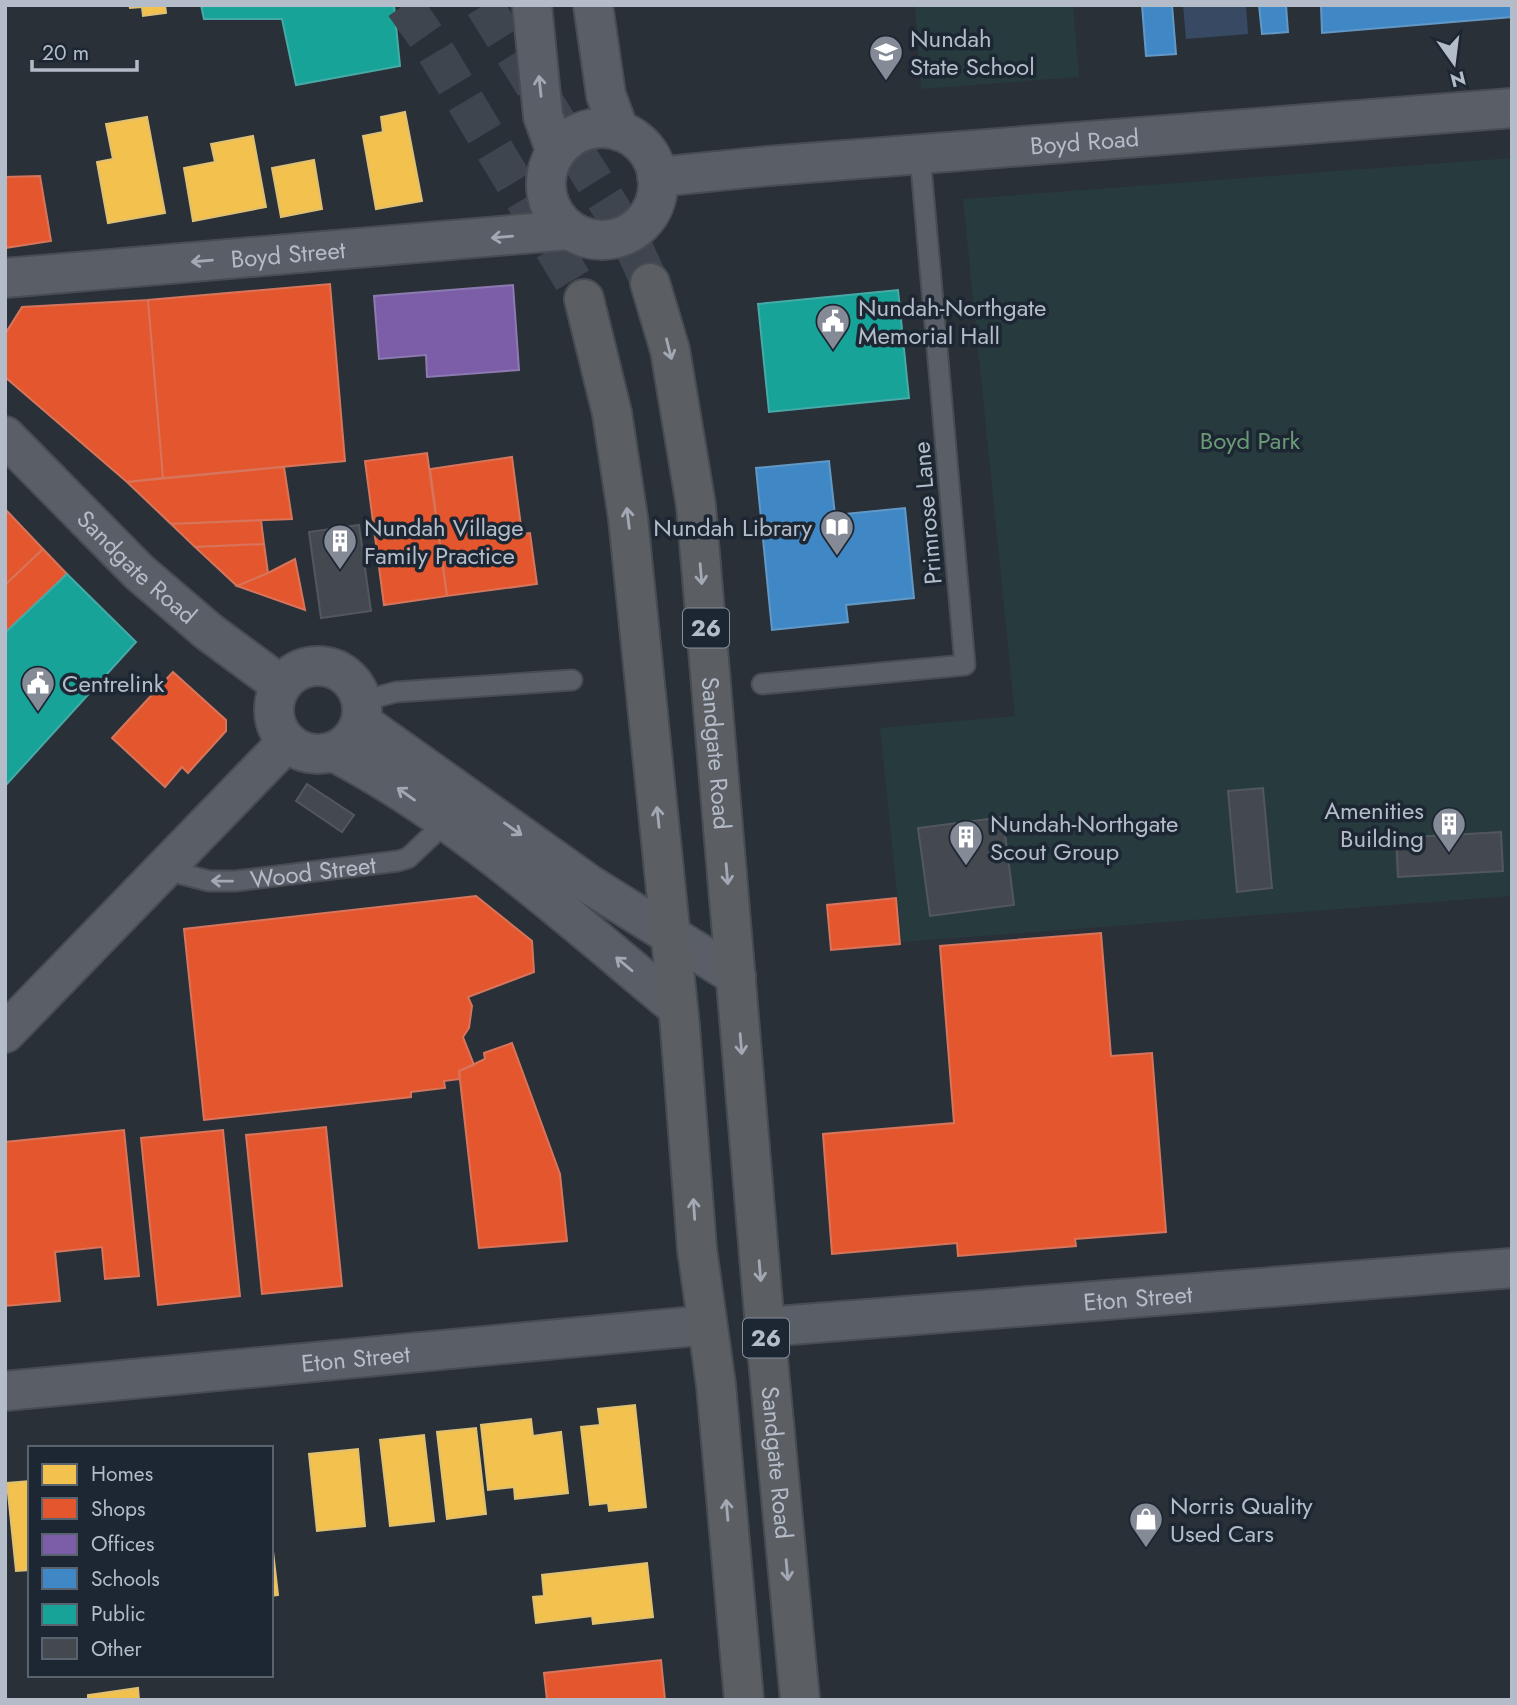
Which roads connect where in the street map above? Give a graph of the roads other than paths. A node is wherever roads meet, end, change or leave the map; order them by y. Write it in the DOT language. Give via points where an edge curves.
graph roads {
  1 [pos="532,5"];
  2 [pos="593,5"];
  3 [pos="1512,108"];
  4 [pos="619,131"];
  5 [pos="556,152"];
  6 [pos="920,155"];
  7 [pos="657,177"];
  8 [pos="569,230"];
  9 [pos="5,278"];
  10 [pos="650,283"];
  11 [pos="584,299"];
  12 [pos="5,436"];
  13 [pos="572,680"];
  14 [pos="762,684"];
  15 [pos="281,685"];
  16 [pos="361,711"];
  17 [pos="287,742"];
  18 [pos="334,752"];
  19 [pos="446,822"];
  20 [pos="166,870"];
  21 [pos="670,934"];
  22 [pos="736,976"];
  23 [pos="677,1007"];
  24 [pos="5,1033"];
  25 [pos="1512,1268"];
  26 [pos="707,1325"];
  27 [pos="765,1327"];
  28 [pos="5,1391"];
  29 [pos="744,1700"];
  30 [pos="800,1700"];
  5 -- 1 [label="street, one-way" via="543,116"];
  2 -- 4 [label="street" via="606,95"];
  3 -- 6 [label="street, Boyd Road"];
  4 -- 5 [label="street" via="584,132"];
  4 -- 7 [label="street" via="645,148"];
  5 -- 8 [label="street" via="545,185 557,218"];
  6 -- 7 [label="street, Boyd Road"];
  6 -- 14 [label="lane, Primrose Lane" via="965,665"];
  7 -- 8 [label="street" via="657,195 638,227 604,240"];
  8 -- 9 [label="street, Boyd Street, one-way"];
  10 -- 22 [label="highway, Sandgate Road / 26, one-way" via="670,350 696,506"];
  21 -- 11 [label="highway, 26, one-way" via="628,518 612,413"];
  12 -- 15 [label="street, Sandgate Road" via="139,572"];
  13 -- 16 [label="lane" via="396,692"];
  15 -- 16 [label="street" via="305,667 334,668 356,686"];
  15 -- 17 [label="street" via="274,715"];
  16 -- 18 [label="street" via="356,734"];
  16 -- 21 [label="street, one-way" via="590,885"];
  17 -- 18 [label="street" via="309,754"];
  17 -- 20 [label="street"];
  19 -- 18 [label="street, one-way" via="388,781"];
  19 -- 20 [label="lane, Wood Street, one-way" via="408,858 398,861 236,881"];
  23 -- 19 [label="street, one-way"];
  20 -- 24 [label="street"];
  21 -- 22 [label="street"];
  21 -- 23 [label="highway, 26"];
  22 -- 27 [label="highway, Sandgate Road / 26, one-way"];
  26 -- 23 [label="highway, 26, one-way"];
  25 -- 27 [label="street, Eton Street"];
  26 -- 28 [label="street, Eton Street"];
  29 -- 26 [label="highway, 26, one-way"];
  27 -- 30 [label="highway, Sandgate Road / 26, one-way"];
}
